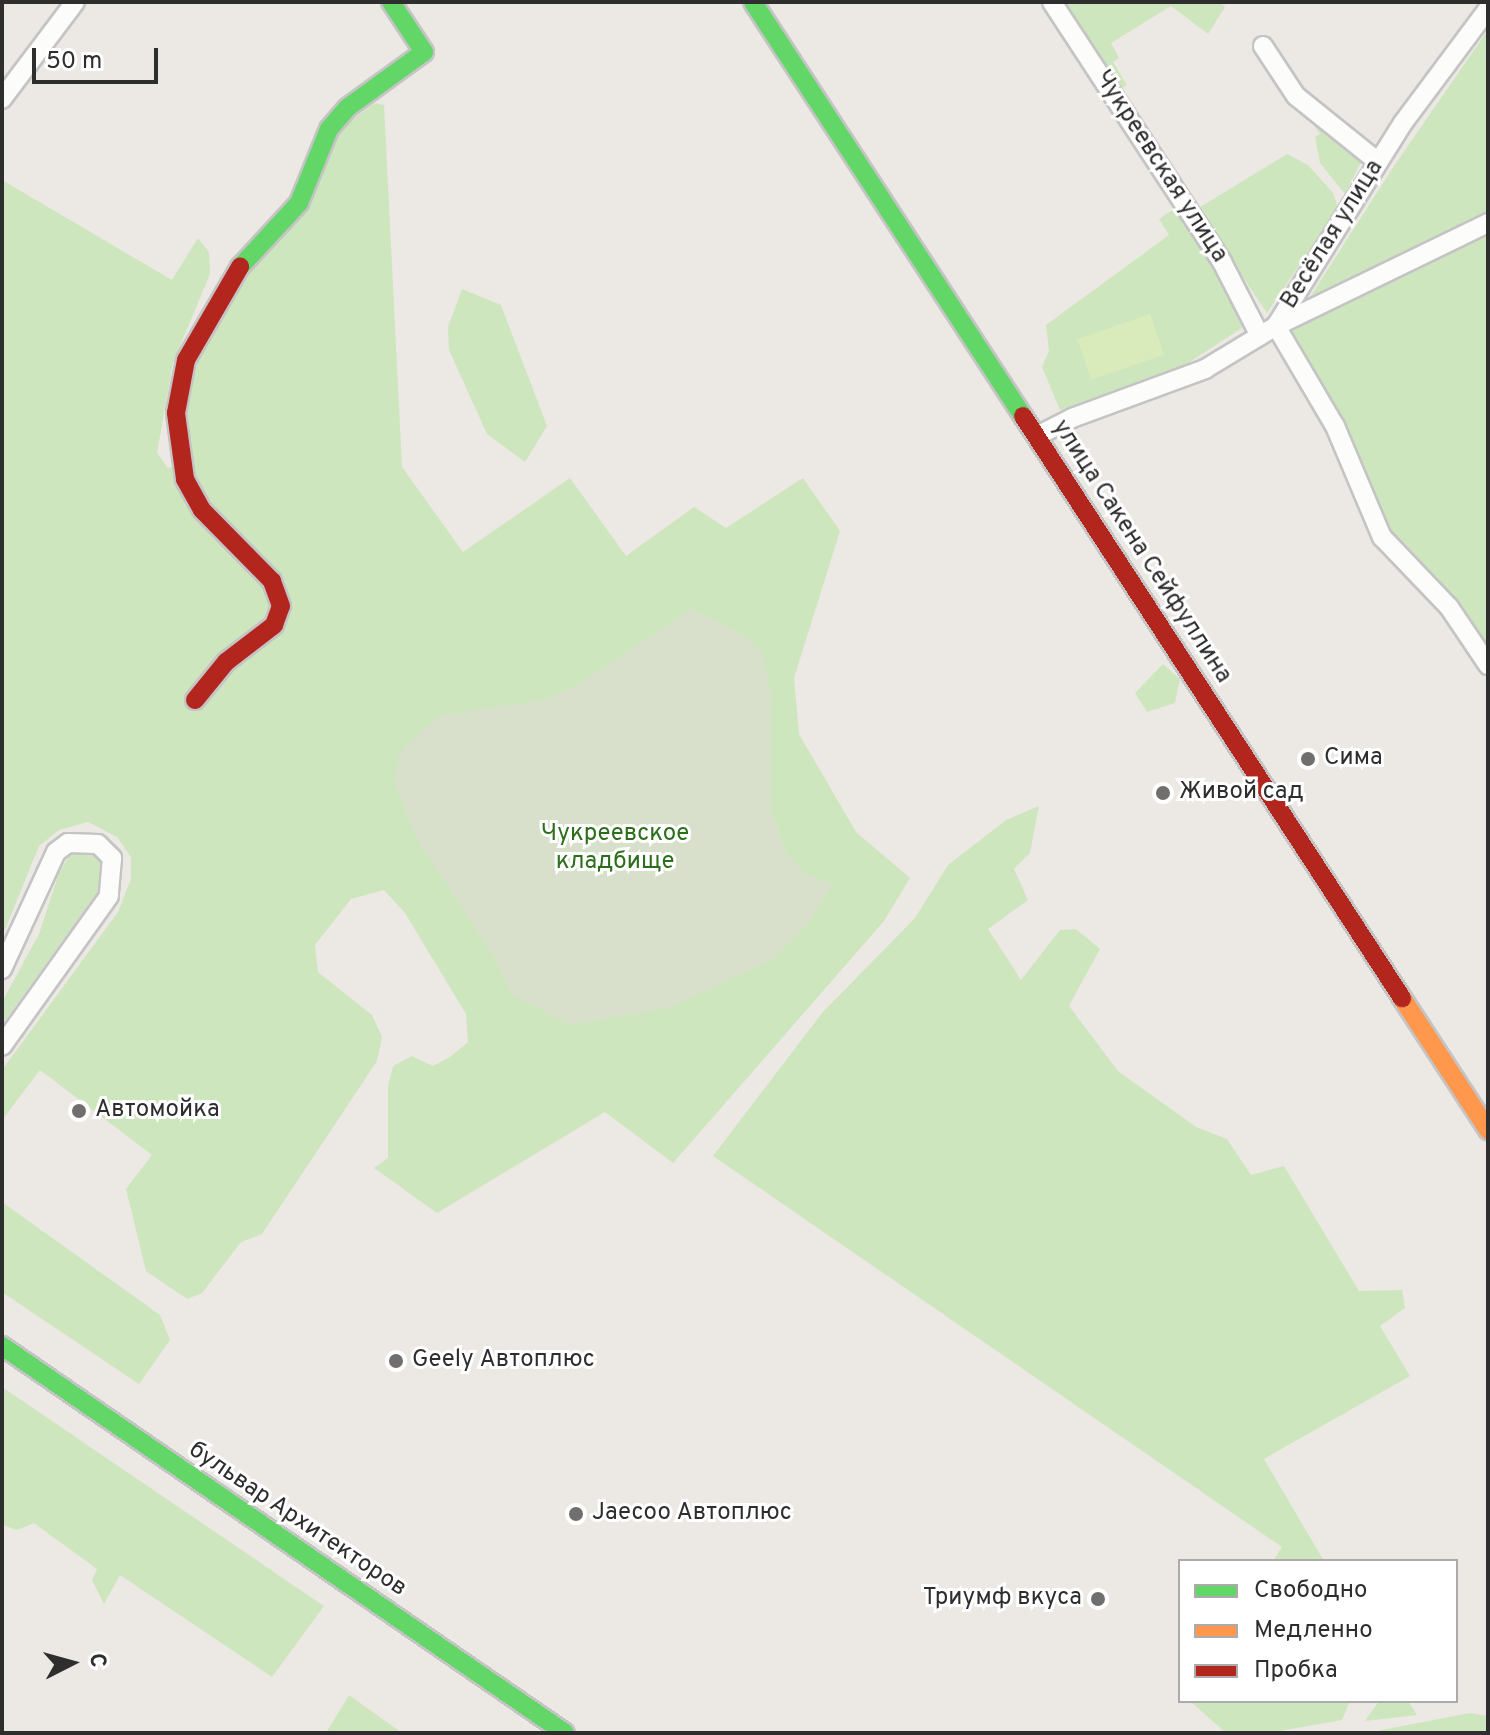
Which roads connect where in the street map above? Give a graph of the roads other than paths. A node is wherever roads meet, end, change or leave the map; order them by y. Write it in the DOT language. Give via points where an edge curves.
graph roads {
  1 [pos="75,2"];
  2 [pos="391,2"];
  3 [pos="753,2"];
  4 [pos="1052,2"];
  5 [pos="1488,9"];
  6 [pos="1263,46"];
  7 [pos="2,99"];
  8 [pos="1378,162"];
  9 [pos="1488,223"];
  10 [pos="1268,331"];
  11 [pos="1037,436"];
  12 [pos="1488,665"];
  13 [pos="195,700"];
  14 [pos="2,969"];
  15 [pos="2,1046"];
  16 [pos="1488,1130"];
  17 [pos="2,1346"];
  18 [pos="2,1365"];
  19 [pos="534,1733"];
  20 [pos="565,1733"];
  1 -- 7 [label="street"];
  2 -- 13 [label="main road" via="424,52 347,108 329,129 299,203 247,255 186,360 176,413 185,479 202,510 272,581 281,606 274,625 226,662"];
  3 -- 11 [label="main road, улица Сакена Сейфуллина"];
  4 -- 10 [label="street, Чукреевская улица"];
  5 -- 8 [label="street, Весёлая улица"];
  6 -- 8 [label="street" via="1296,96"];
  8 -- 10 [label="street, Весёлая улица"];
  9 -- 10 [label="street"];
  10 -- 11 [label="street, Весёлая улица" via="1205,369"];
  10 -- 12 [label="street" via="1335,426 1382,537 1449,607"];
  11 -- 16 [label="main road, улица Сакена Сейфуллина"];
  14 -- 15 [label="street" via="56,852 68,843 98,844 112,858 109,896"];
  17 -- 20 [label="main road, бульвар Архитекторов"];
  18 -- 19 [label="main road, бульвар Архитекторов"];
}
